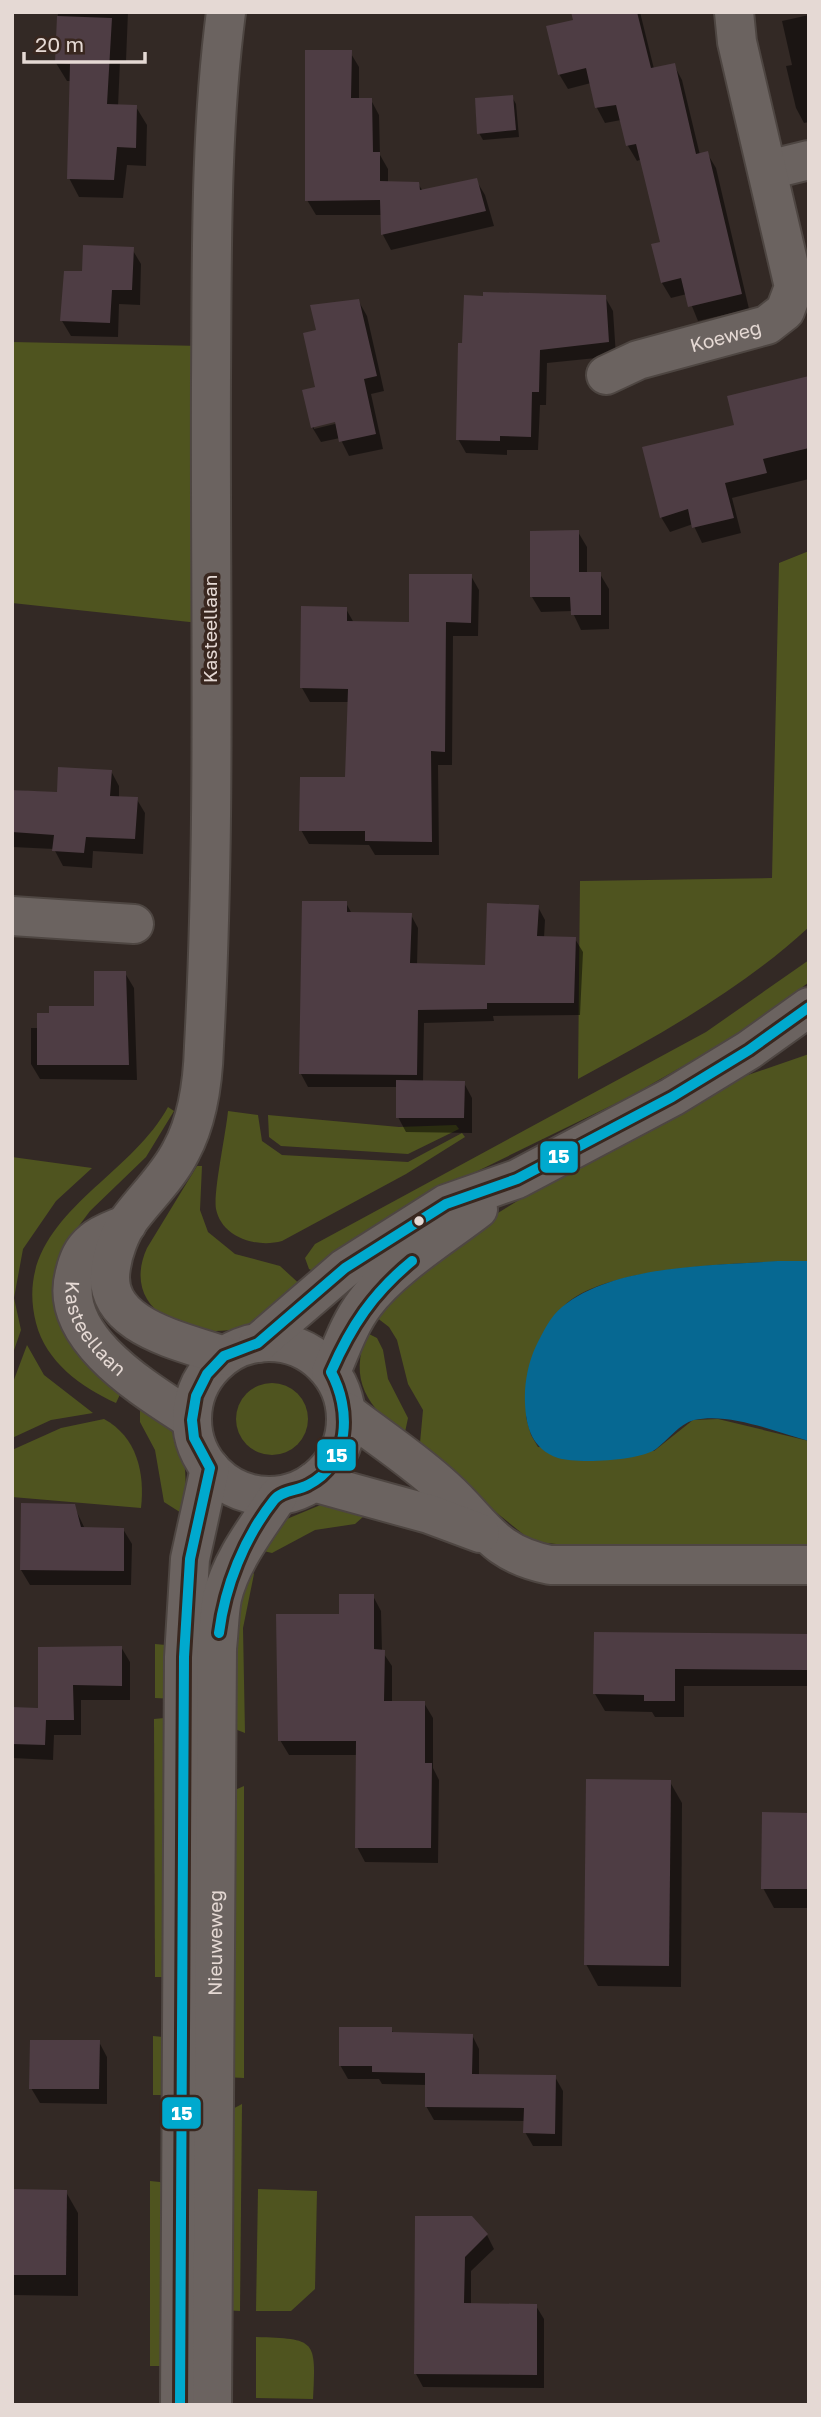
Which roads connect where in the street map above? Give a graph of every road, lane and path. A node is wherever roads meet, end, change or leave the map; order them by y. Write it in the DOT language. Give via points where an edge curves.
graph roads {
  1 [pos="226,12"];
  2 [pos="734,12"];
  3 [pos="809,160"];
  4 [pos="768,170"];
  5 [pos="606,375"];
  6 [pos="12,916"];
  7 [pos="134,924"];
  8 [pos="809,1007"];
  9 [pos="517,1179"];
  10 [pos="127,1224"];
  11 [pos="241,1350"];
  12 [pos="331,1372"];
  13 [pos="346,1412"];
  14 [pos="192,1420"];
  15 [pos="210,1468"];
  16 [pos="313,1482"];
  17 [pos="278,1496"];
  18 [pos="485,1535"];
  19 [pos="809,1565"];
  20 [pos="180,2405"];
  21 [pos="212,2405"];
  1 -- 10 [label="street, Kasteellaan" via="219,69 212,274 209,917 204,1051 198,1099 183,1148"];
  2 -- 4 [label="street, Koeweg"];
  3 -- 4 [label="street"];
  4 -- 5 [label="street, Koeweg" via="794,287 785,312 767,325 638,360"];
  6 -- 7 [label="street"];
  8 -- 9 [label="street" via="672,1097"];
  9 -- 11 [label="street" via="446,1204 376,1247"];
  9 -- 12 [label="street" via="381,1285 351,1324"];
  10 -- 11 [label="street, Kasteellaan" via="109,1276 125,1313 145,1327"];
  10 -- 14 [label="street, Kasteellaan" via="94,1240 80,1256 73,1279 77,1310 107,1358"];
  11 -- 12 [label="street" via="278,1342 316,1357"];
  11 -- 14 [label="street" via="207,1374 196,1396"];
  12 -- 13 [label="street"];
  13 -- 16 [label="street" via="340,1452"];
  13 -- 18 [label="street" via="445,1488"];
  14 -- 15 [label="street" via="194,1438"];
  15 -- 17 [label="street" via="241,1491"];
  15 -- 20 [label="street, Nieuweweg" via="190,1559 184,1657"];
  16 -- 17 [label="street"];
  16 -- 18 [label="street" via="429,1514"];
  17 -- 21 [label="street, Nieuweweg" via="230,1574 222,1599 217,1648"];
  18 -- 19 [label="street" via="524,1558 550,1565"];
}
